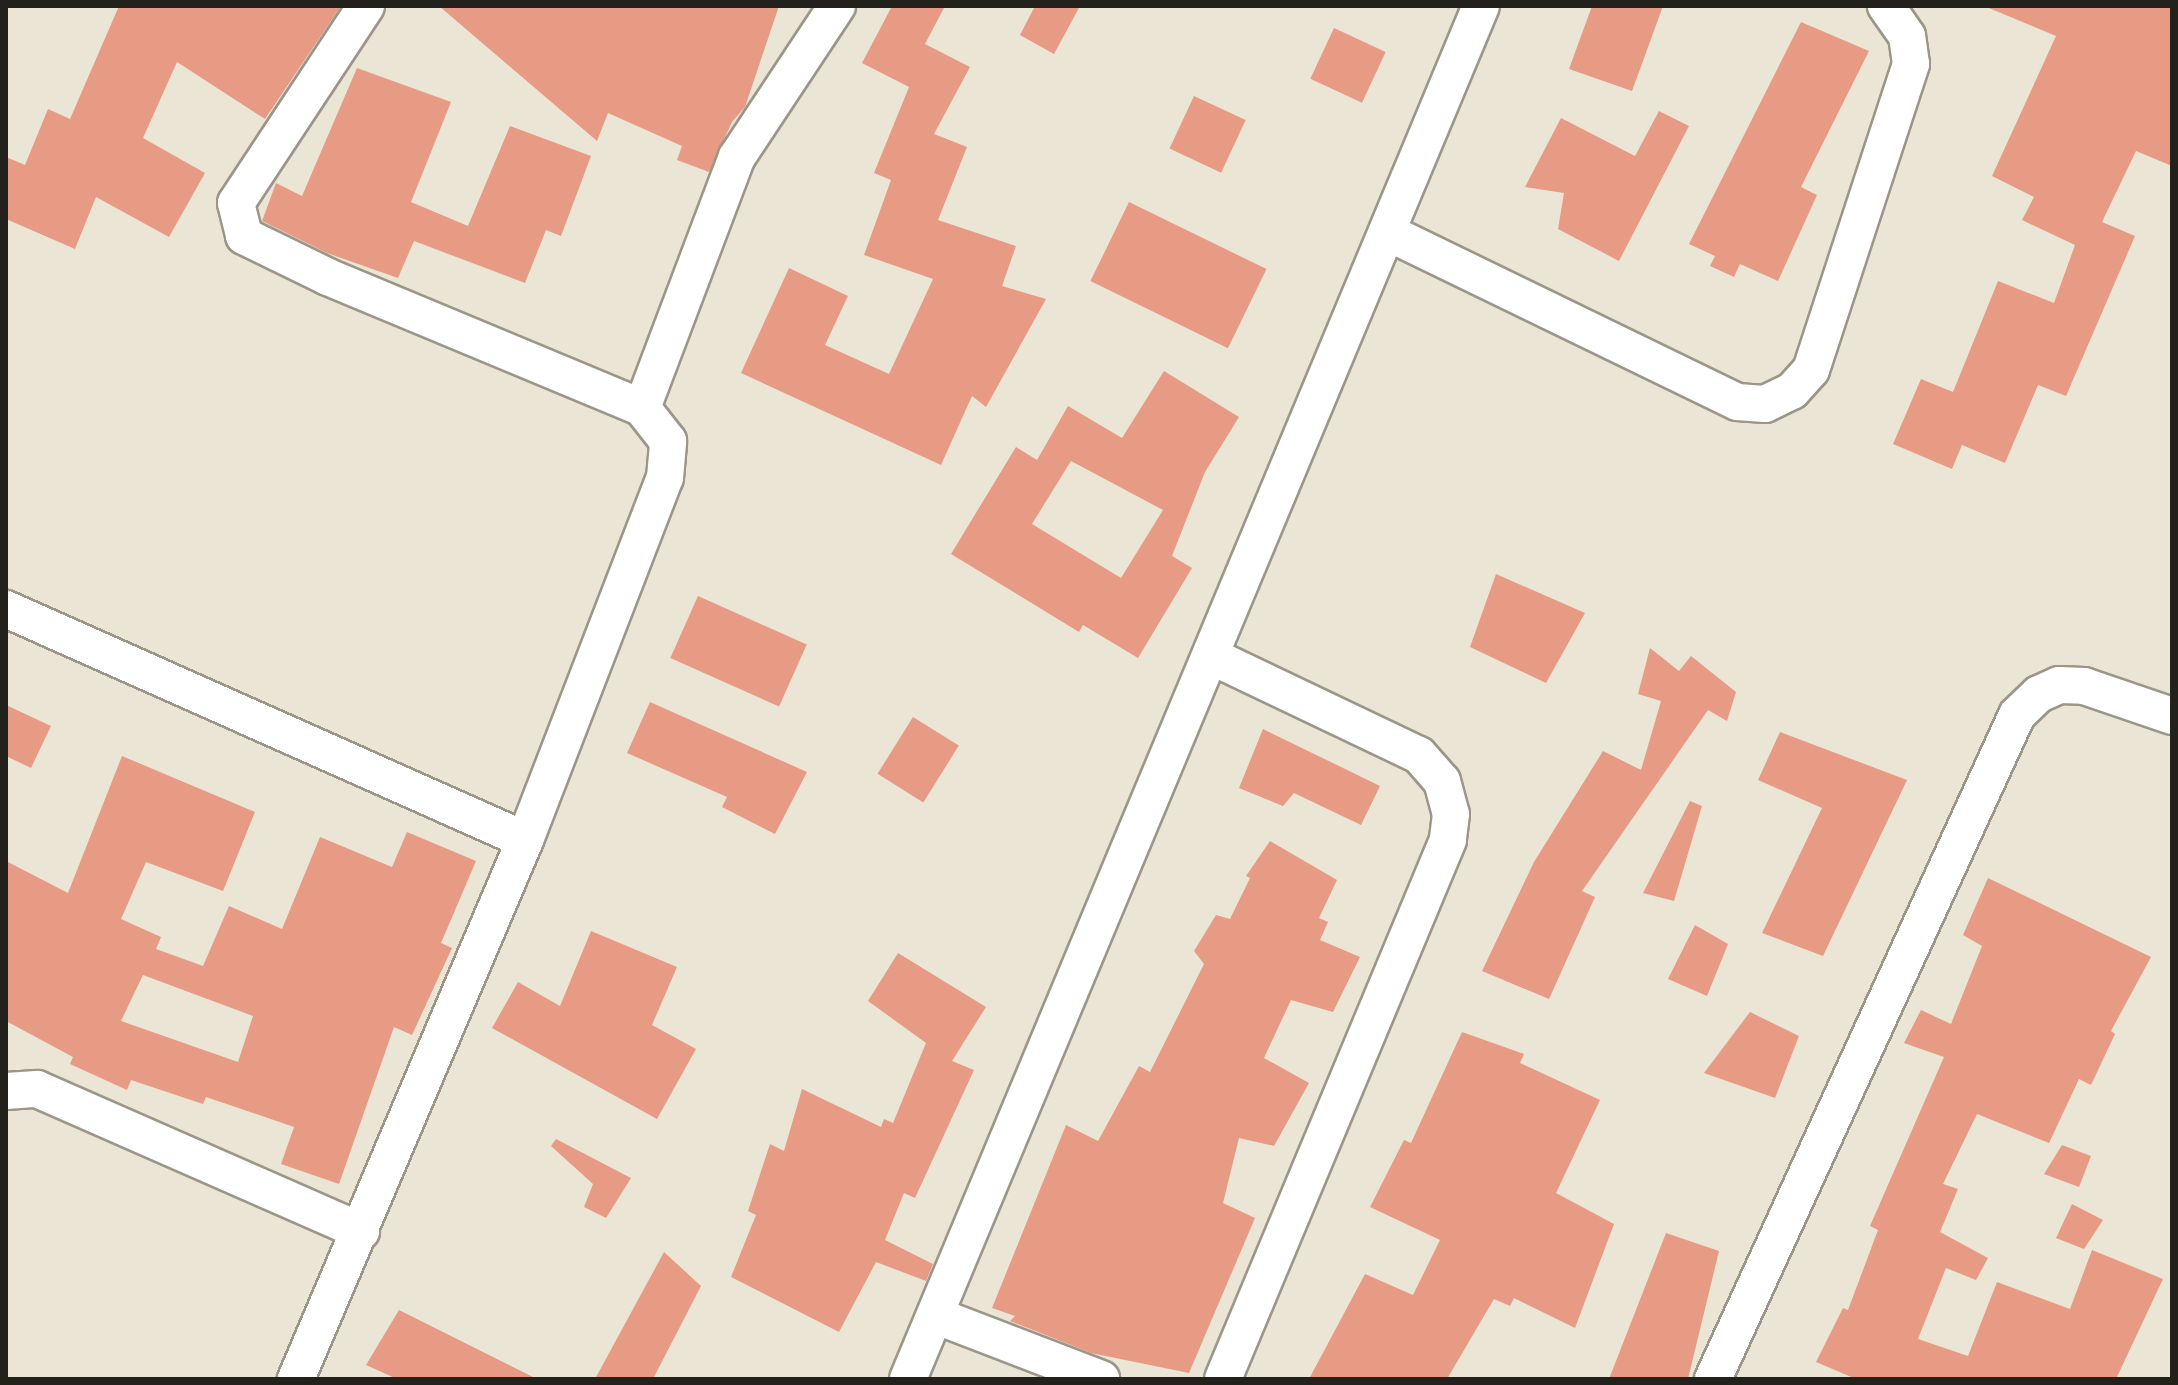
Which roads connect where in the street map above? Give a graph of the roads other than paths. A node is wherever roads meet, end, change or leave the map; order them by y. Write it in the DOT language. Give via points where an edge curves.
graph roads {
  1 [pos="366,6"];
  2 [pos="837,6"];
  3 [pos="1481,6"];
  4 [pos="1886,6"];
  5 [pos="1915,21"];
  6 [pos="1387,232"];
  7 [pos="642,408"];
  8 [pos="6,609"];
  9 [pos="1211,656"];
  10 [pos="2170,709"];
  11 [pos="525,840"];
  12 [pos="6,1091"];
  13 [pos="361,1231"];
  14 [pos="937,1316"];
  15 [pos="296,1379"];
  16 [pos="908,1379"];
  17 [pos="1101,1379"];
  18 [pos="1223,1379"];
  19 [pos="1713,1379"];
  1 -- 7 [label="street" via="236,203 244,236 328,277"];
  2 -- 7 [label="street" via="737,157"];
  3 -- 6 [label="street"];
  4 -- 5 [label="street"];
  5 -- 6 [label="street" via="1911,64 1811,370 1792,391 1765,404 1737,402"];
  6 -- 9 [label="street"];
  7 -- 11 [label="street" via="668,441 665,478"];
  8 -- 11 [label="street"];
  9 -- 14 [label="street"];
  9 -- 18 [label="street" via="1419,755 1442,781 1451,814 1448,840"];
  10 -- 19 [label="street" via="2084,686 2059,685 2039,694 2017,715"];
  11 -- 13 [label="street"];
  12 -- 13 [label="street" via="37,1089"];
  13 -- 15 [label="street"];
  14 -- 16 [label="street"];
  14 -- 17 [label="street"];
}
